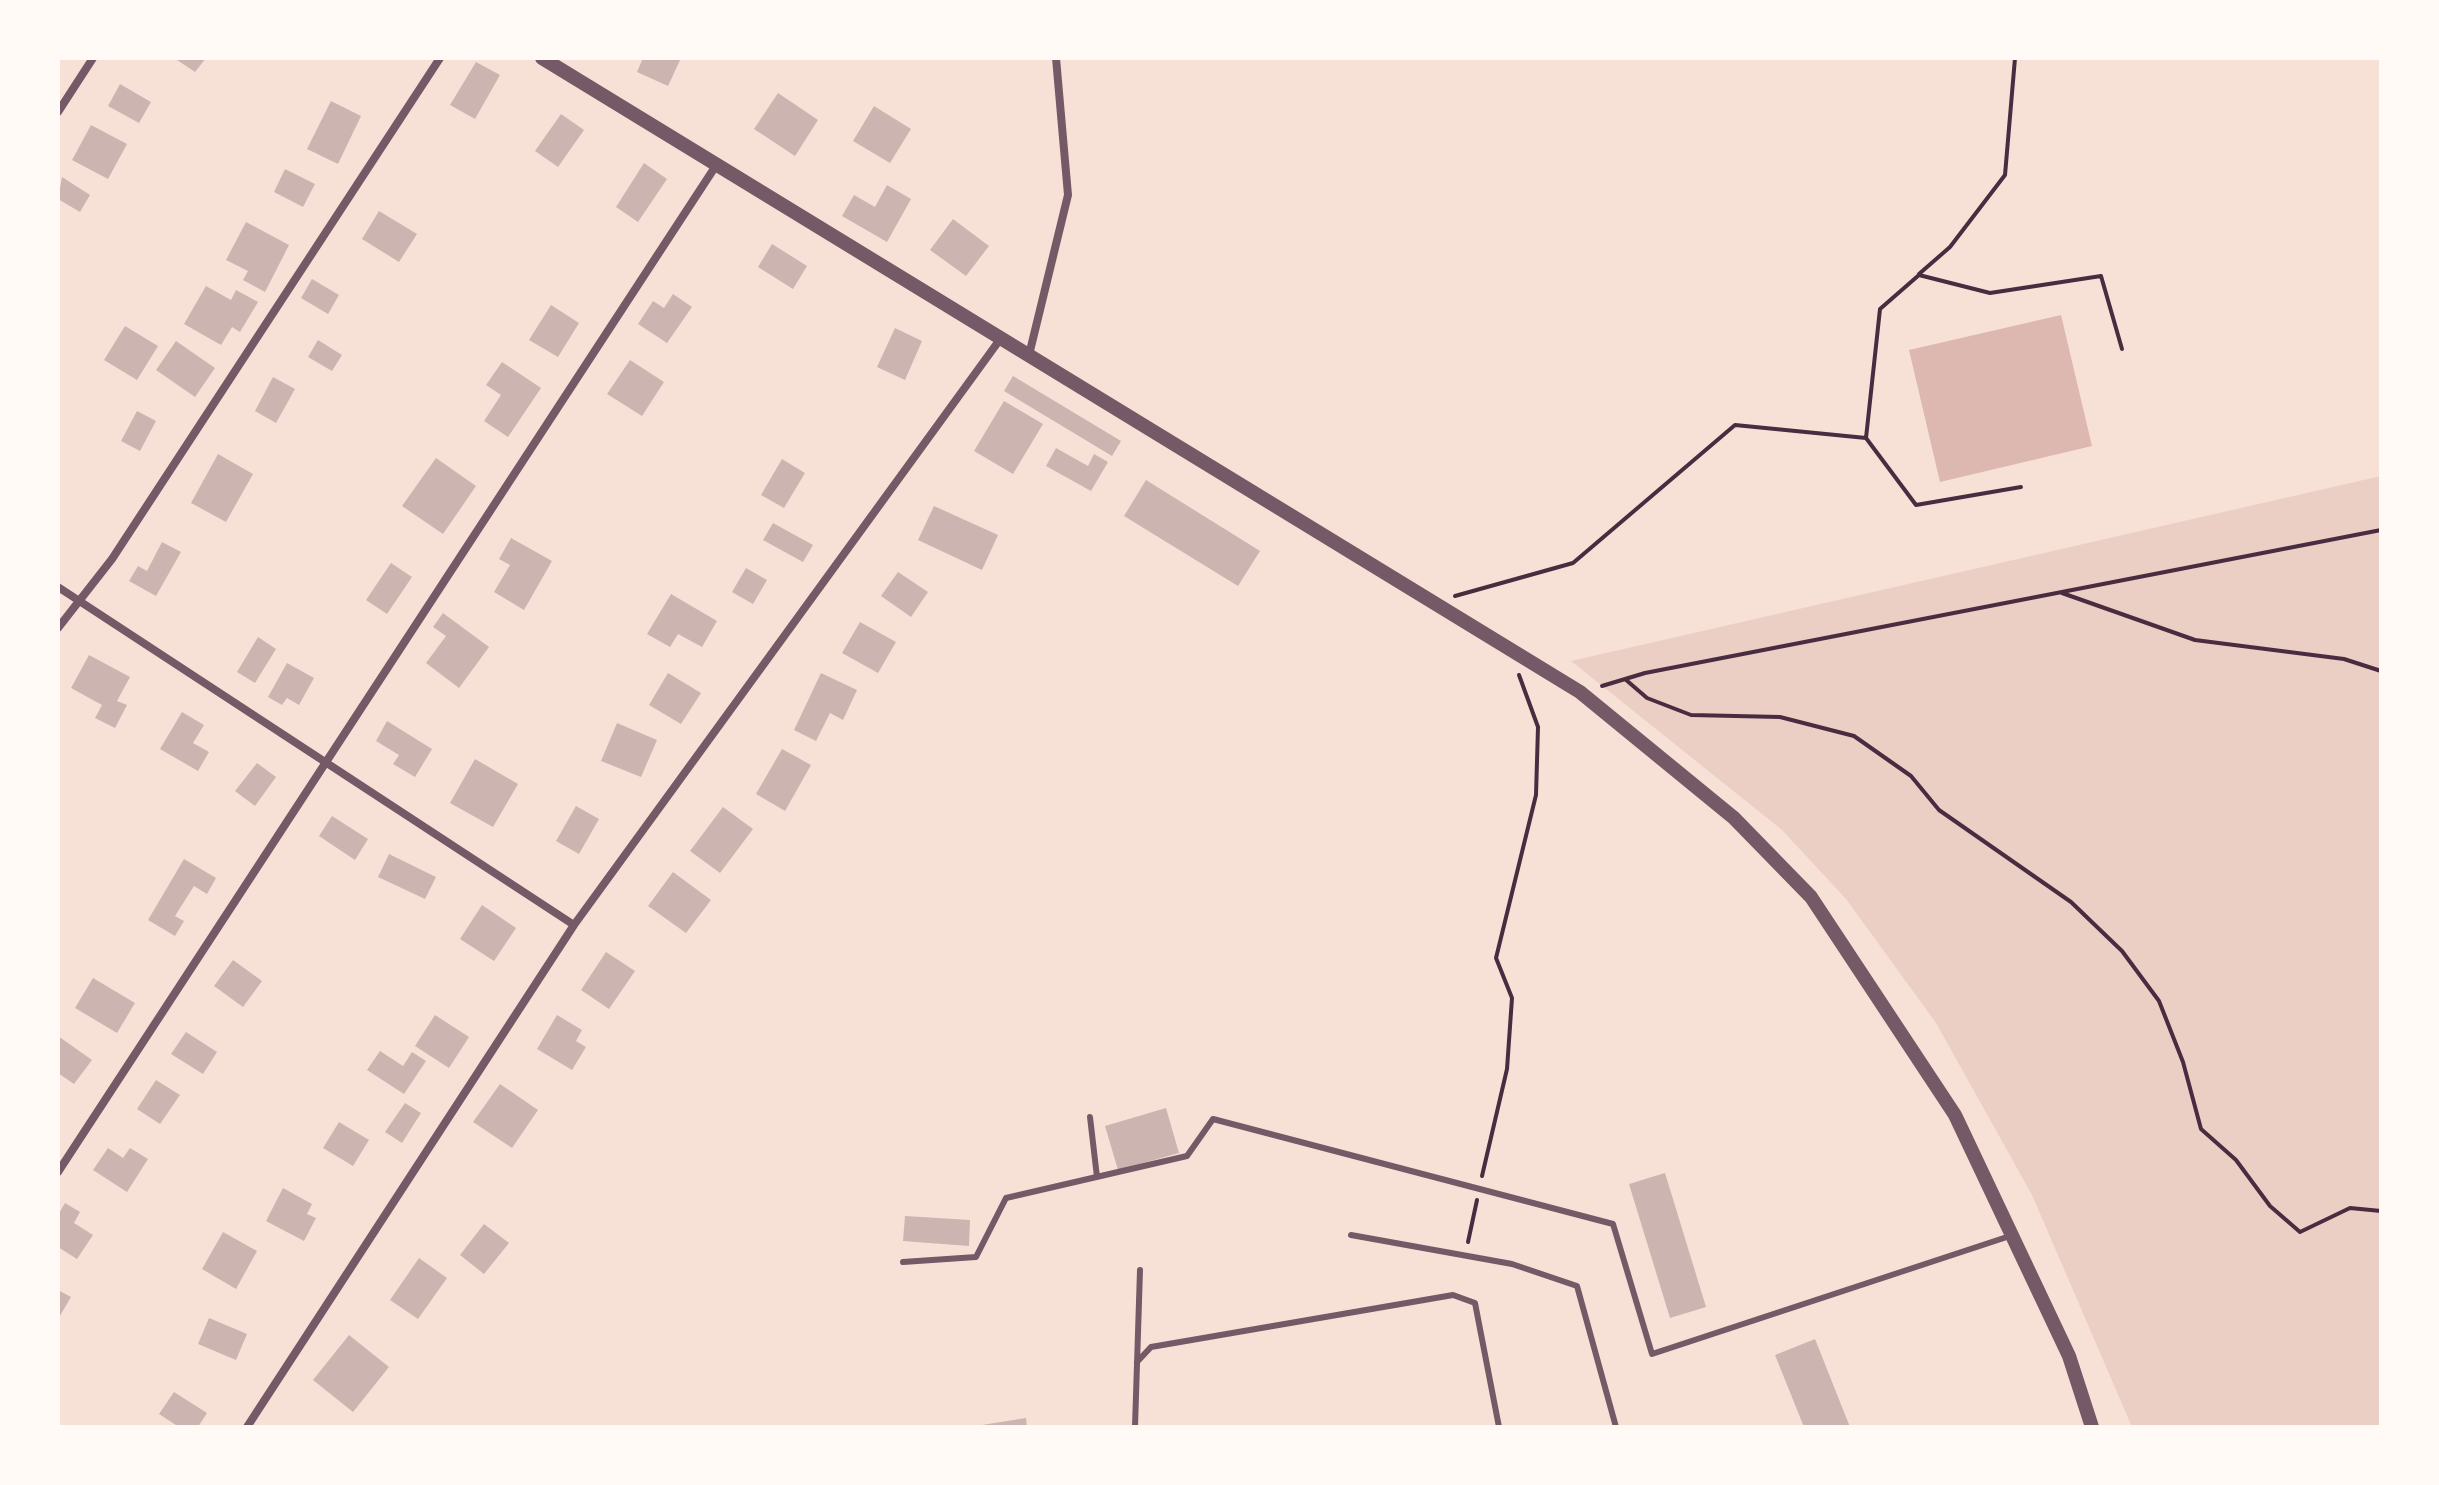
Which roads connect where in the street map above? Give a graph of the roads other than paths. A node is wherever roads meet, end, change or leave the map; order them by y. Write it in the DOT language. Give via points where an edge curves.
graph roads {
  1 [pos="93,58"];
  2 [pos="440,58"];
  3 [pos="542,58"];
  4 [pos="1056,58"];
  5 [pos="58,112"];
  6 [pos="717,164"];
  7 [pos="999,337"];
  8 [pos="1029,355"];
  9 [pos="58,587"];
  10 [pos="78,600"];
  11 [pos="58,628"];
  12 [pos="325,761"];
  13 [pos="574,925"];
  14 [pos="1090,1117"];
  15 [pos="58,1172"];
  16 [pos="1097,1177"];
  17 [pos="1351,1235"];
  18 [pos="2013,1235"];
  19 [pos="903,1262"];
  20 [pos="1140,1270"];
  21 [pos="1137,1362"];
  22 [pos="247,1427"];
  23 [pos="1135,1427"];
  24 [pos="1499,1427"];
  25 [pos="1616,1427"];
  26 [pos="2092,1427"];
  1 -- 5 [label="street"];
  2 -- 10 [label="street" via="121,546"];
  3 -- 6 [label="street"];
  4 -- 8 [label="street" via="1068,195"];
  6 -- 7 [label="street"];
  6 -- 12 [label="street"];
  7 -- 8 [label="street"];
  7 -- 13 [label="street"];
  8 -- 18 [label="street" via="1580,692 1734,818 1811,897 1955,1115"];
  9 -- 10 [label="street"];
  10 -- 11 [label="street"];
  10 -- 12 [label="street"];
  12 -- 13 [label="street"];
  12 -- 15 [label="street"];
  13 -- 22 [label="street"];
  14 -- 16 [label="lane"];
  16 -- 18 [label="lane" via="1187,1156 1213,1119 1613,1224 1652,1354"];
  16 -- 19 [label="lane" via="1006,1198 976,1257"];
  17 -- 25 [label="lane" via="1512,1264 1577,1286"];
  18 -- 26 [label="street" via="2069,1356"];
  20 -- 21 [label="lane"];
  21 -- 23 [label="lane"];
  21 -- 24 [label="lane" via="1151,1347 1453,1295 1475,1303"];
}
